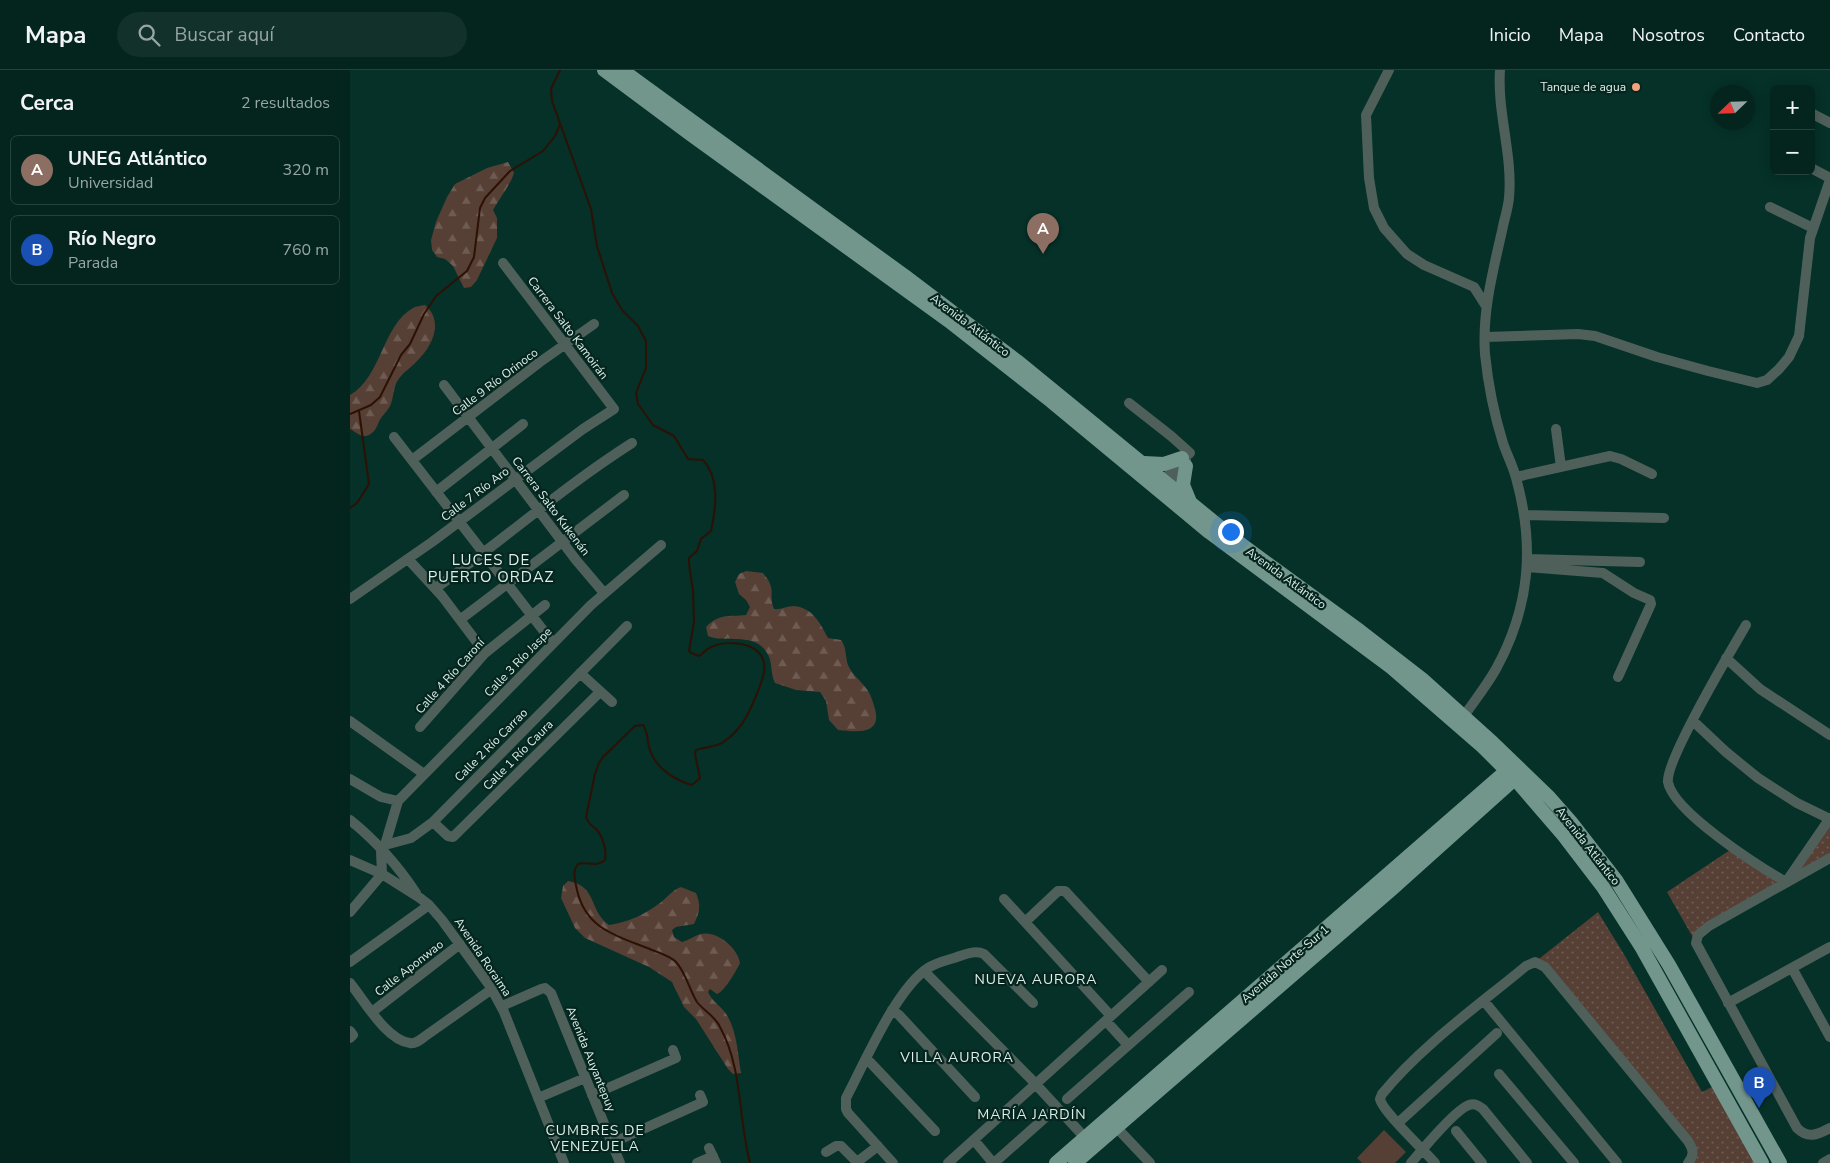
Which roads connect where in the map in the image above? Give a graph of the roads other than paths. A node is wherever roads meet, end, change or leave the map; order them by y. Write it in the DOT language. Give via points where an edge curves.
graph roads {
  1 [pos="604,70"];
  2 [pos="622,70"];
  3 [pos="1389,70"];
  4 [pos="1500,70"];
  5 [pos="1815,115"];
  6 [pos="1830,123"];
  7 [pos="1815,170"];
  8 [pos="1830,179"];
  9 [pos="1770,207"];
  10 [pos="1813,228"];
  11 [pos="503,263"];
  12 [pos="1486,306"];
  13 [pos="594,324"];
  14 [pos="1485,337"];
  15 [pos="565,345"];
  16 [pos="444,385"];
  17 [pos="1129,403"];
  18 [pos="614,409"];
  19 [pos="468,418"];
  20 [pos="522,424"];
  21 [pos="1556,429"];
  22 [pos="394,437"];
  23 [pos="632,444"];
  24 [pos="492,448"];
  25 [pos="412,460"];
  26 [pos="1185,460"];
  27 [pos="1144,463"];
  28 [pos="1561,467"];
  29 [pos="1652,474"];
  30 [pos="1516,477"];
  31 [pos="516,479"];
  32 [pos="1163,488"];
  33 [pos="436,492"];
  34 [pos="624,495"];
  35 [pos="1190,503"];
  36 [pos="539,510"];
  37 [pos="1524,516"];
  38 [pos="1664,518"];
  39 [pos="460,522"];
  40 [pos="563,542"];
  41 [pos="661,545"];
  42 [pos="484,554"];
  43 [pos="408,559"];
  44 [pos="1640,562"];
  45 [pos="1528,563"];
  46 [pos="507,585"];
  47 [pos="436,588"];
  48 [pos="604,593"];
  49 [pos="350,599"];
  50 [pos="545,605"];
  51 [pos="530,616"];
  52 [pos="461,619"];
  53 [pos="1746,625"];
  54 [pos="627,626"];
  55 [pos="553,643"];
  56 [pos="485,653"];
  57 [pos="1726,658"];
  58 [pos="580,673"];
  59 [pos="1618,677"];
  60 [pos="600,692"];
  61 [pos="612,702"];
  62 [pos="1464,716"];
  63 [pos="350,721"];
  64 [pos="1693,721"];
  65 [pos="420,726"];
  66 [pos="1830,735"];
  67 [pos="1515,772"];
  68 [pos="424,774"];
  69 [pos="350,778"];
  70 [pos="398,801"];
  71 [pos="1830,818"];
  72 [pos="350,820"];
  73 [pos="433,822"];
  74 [pos="383,848"];
  75 [pos="1830,858"];
  76 [pos="350,860"];
  77 [pos="382,874"];
  78 [pos="1786,882"];
  79 [pos="420,898"];
  80 [pos="1004,899"];
  81 [pos="429,906"];
  82 [pos="350,912"];
  83 [pos="1025,922"];
  84 [pos="460,944"];
  85 [pos="1830,947"];
  86 [pos="350,962"];
  87 [pos="1792,968"];
  88 [pos="1162,970"];
  89 [pos="924,971"];
  90 [pos="350,982"];
  91 [pos="1149,982"];
  92 [pos="492,988"];
  93 [pos="1189,992"];
  94 [pos="1484,1001"];
  95 [pos="1034,1003"];
  96 [pos="1728,1003"];
  97 [pos="502,1006"];
  98 [pos="892,1010"];
  99 [pos="372,1012"];
  100 [pos="1108,1018"];
  101 [pos="350,1030"];
  102 [pos="1497,1033"];
  103 [pos="1830,1037"];
  104 [pos="350,1038"];
  105 [pos="1128,1045"];
  106 [pos="673,1050"];
  107 [pos="867,1059"];
  108 [pos="1499,1074"];
  109 [pos="585,1078"];
  110 [pos="1036,1084"];
  111 [pos="592,1095"];
  112 [pos="700,1095"];
  113 [pos="975,1097"];
  114 [pos="538,1098"];
  115 [pos="1067,1099"];
  116 [pos="1057,1107"];
  117 [pos="1398,1123"];
  118 [pos="1116,1126"];
  119 [pos="1830,1128"];
  120 [pos="1456,1131"];
  121 [pos="935,1132"];
  122 [pos="974,1140"];
  123 [pos="1089,1142"];
  124 [pos="612,1143"];
  125 [pos="878,1146"];
  126 [pos="1424,1149"];
  127 [pos="1772,1149"];
  128 [pos="826,1152"];
  129 [pos="713,1156"];
  130 [pos="1830,1159"];
  131 [pos="1760,1161"];
  132 [pos="564,1163"];
  133 [pos="620,1163"];
  134 [pos="697,1163"];
  135 [pos="893,1163"];
  136 [pos="948,1163"];
  137 [pos="994,1163"];
  138 [pos="1056,1163"];
  139 [pos="1075,1163"];
  140 [pos="1150,1163"];
  141 [pos="1411,1163"];
  142 [pos="1435,1163"];
  143 [pos="1482,1163"];
  144 [pos="1526,1163"];
  145 [pos="1574,1163"];
  146 [pos="1617,1163"];
  147 [pos="1688,1163"];
  148 [pos="1780,1163"];
  149 [pos="1785,1163"];
  150 [pos="1823,1163"];
  1 -- 32 [label="main road, Avenida Atlántico" via="949,321"];
  2 -- 27 [label="main road, Avenida Atlántico" via="954,312"];
  3 -- 12 [label="street" via="1366,115 1374,208 1384,228 1407,254 1474,287"];
  4 -- 12 [label="street" via="1499,94 1509,198"];
  5 -- 6 [label="street"];
  7 -- 8 [label="street"];
  8 -- 10 [label="street"];
  9 -- 10 [label="street"];
  10 -- 14 [label="street" via="1799,336 1793,351 1779,369 1762,382 1657,357 1595,336"];
  11 -- 15 [label="street, Carrera Salto Kamoirán"];
  12 -- 14 [label="street"];
  13 -- 15 [label="street, Calle 9 Río Orinoco"];
  14 -- 30 [label="street" via="1492,400"];
  15 -- 18 [label="street, Carrera Salto Kamoirán"];
  15 -- 19 [label="street, Calle 9 Río Orinoco"];
  16 -- 19 [label="street, Carrera Salto Kukenán"];
  17 -- 26 [label="street" via="1190,454"];
  18 -- 31 [label="street, Calle 7 Río Aro"];
  19 -- 24 [label="street, Carrera Salto Kukenán"];
  19 -- 25 [label="street, Calle 9 Río Orinoco"];
  20 -- 24 [label="street"];
  21 -- 28 [label="street"];
  22 -- 25 [label="street"];
  23 -- 36 [label="street"];
  24 -- 31 [label="street, Carrera Salto Kukenán"];
  24 -- 33 [label="street"];
  25 -- 33 [label="street"];
  26 -- 27 [label="main road"];
  26 -- 32 [label="street"];
  26 -- 35 [label="main road" via="1184,485"];
  27 -- 32 [label="main road, Avenida Atlántico"];
  28 -- 29 [label="street" via="1610,456"];
  28 -- 30 [label="street"];
  30 -- 37 [label="street"];
  31 -- 36 [label="street, Carrera Salto Kukenán"];
  31 -- 39 [label="street, Calle 7 Río Aro"];
  32 -- 35 [label="main road, Avenida Atlántico"];
  32 -- 67 [label="main road, Avenida Atlántico" via="1264,574 1392,668"];
  33 -- 39 [label="street"];
  34 -- 40 [label="street"];
  35 -- 62 [label="main road, Avenida Atlántico" via="1388,652"];
  36 -- 40 [label="street, Carrera Salto Kukenán"];
  36 -- 42 [label="street"];
  37 -- 38 [label="street"];
  37 -- 45 [label="street"];
  39 -- 42 [label="street"];
  39 -- 43 [label="street, Calle 7 Río Aro"];
  40 -- 46 [label="street"];
  40 -- 48 [label="street, Carrera Salto Kukenán"];
  41 -- 48 [label="street, Calle 3 Río Jaspe"];
  42 -- 46 [label="street"];
  42 -- 47 [label="street"];
  43 -- 47 [label="street"];
  43 -- 49 [label="street, Calle 7 Río Aro"];
  44 -- 45 [label="street"];
  45 -- 59 [label="street" via="1603,573 1650,600"];
  45 -- 62 [label="street" via="1518,612 1503,654"];
  46 -- 51 [label="street"];
  46 -- 52 [label="street"];
  47 -- 52 [label="street"];
  48 -- 55 [label="street, Calle 3 Río Jaspe"];
  50 -- 51 [label="street, Calle 4 Río Caroní"];
  51 -- 55 [label="street"];
  51 -- 56 [label="street, Calle 4 Río Caroní"];
  52 -- 56 [label="street"];
  53 -- 57 [label="street"];
  54 -- 58 [label="street, Calle 2 Río Carrao"];
  55 -- 68 [label="street, Calle 3 Río Jaspe"];
  56 -- 65 [label="street, Calle 4 Río Caroní"];
  57 -- 64 [label="street"];
  57 -- 66 [label="street" via="1760,688"];
  58 -- 60 [label="street"];
  58 -- 73 [label="street, Calle 2 Río Carrao"];
  60 -- 61 [label="street"];
  60 -- 73 [label="street, Calle 1 Río Caura" via="453,837"];
  62 -- 67 [label="main road, Avenida Atlántico"];
  63 -- 68 [label="street"];
  64 -- 71 [label="street" via="1741,766 1797,802"];
  64 -- 78 [label="street" via="1669,776 1671,790 1708,829"];
  67 -- 118 [label="main road, Avenida Norte-Sur 1" via="1392,889"];
  67 -- 123 [label="main road, Avenida Norte-Sur 1"];
  67 -- 127 [label="main road, Avenida Atlántico" via="1571,822 1631,903"];
  67 -- 131 [label="main road, Avenida Atlántico" via="1621,914"];
  68 -- 70 [label="street, Calle 3 Río Jaspe"];
  69 -- 70 [label="street" via="381,796"];
  70 -- 74 [label="street"];
  71 -- 78 [label="street"];
  72 -- 74 [label="street"];
  73 -- 74 [label="street, Calle 2 Río Carrao" via="411,838"];
  74 -- 77 [label="street"];
  74 -- 79 [label="street"];
  75 -- 78 [label="street"];
  76 -- 77 [label="street, Avenida Roraima"];
  77 -- 79 [label="street, Avenida Roraima"];
  77 -- 82 [label="street"];
  78 -- 96 [label="street" via="1705,929 1696,938 1698,948"];
  79 -- 81 [label="street, Avenida Roraima"];
  80 -- 83 [label="street"];
  81 -- 84 [label="street, Avenida Roraima"];
  81 -- 86 [label="street"];
  83 -- 91 [label="street" via="1058,891 1065,891"];
  83 -- 100 [label="street"];
  84 -- 92 [label="street, Avenida Roraima"];
  84 -- 99 [label="street, Calle Aponwao"];
  85 -- 87 [label="street"];
  87 -- 96 [label="street"];
  87 -- 103 [label="street"];
  88 -- 91 [label="street"];
  89 -- 95 [label="street" via="944,961 980,952"];
  89 -- 98 [label="street"];
  89 -- 110 [label="street"];
  90 -- 99 [label="street"];
  91 -- 100 [label="street"];
  92 -- 97 [label="street, Avenida Roraima"];
  92 -- 99 [label="street" via="414,1043 393,1035"];
  93 -- 105 [label="street"];
  94 -- 117 [label="street" via="1429,1047 1382,1094 1383,1108"];
  94 -- 146 [label="street"];
  94 -- 147 [label="street" via="1526,966 1541,964 1688,1141 1693,1155"];
  96 -- 119 [label="street" via="1797,1128 1815,1136"];
  97 -- 109 [label="street, Avenida Auyantepuy" via="540,989 545,988 551,993"];
  97 -- 114 [label="street, Avenida Roraima"];
  98 -- 107 [label="street"];
  98 -- 113 [label="street"];
  100 -- 105 [label="street"];
  100 -- 110 [label="street"];
  101 -- 104 [label="street" via="353,1035"];
  102 -- 117 [label="street"];
  105 -- 115 [label="street"];
  106 -- 111 [label="street" via="676,1058"];
  107 -- 121 [label="street"];
  107 -- 125 [label="street" via="846,1098 846,1109"];
  108 -- 145 [label="street"];
  109 -- 111 [label="street, Avenida Auyantepuy"];
  109 -- 114 [label="street"];
  110 -- 116 [label="street"];
  110 -- 122 [label="street"];
  111 -- 124 [label="street, Avenida Auyantepuy"];
  112 -- 124 [label="street" via="703,1102"];
  114 -- 132 [label="street, Avenida Roraima"];
  116 -- 123 [label="street"];
  116 -- 137 [label="street"];
  117 -- 126 [label="street"];
  118 -- 123 [label="main road, Avenida Norte-Sur 1"];
  118 -- 140 [label="street"];
  120 -- 143 [label="street"];
  122 -- 136 [label="street"];
  122 -- 137 [label="street"];
  123 -- 138 [label="main road, Avenida Norte-Sur 1"];
  123 -- 139 [label="main road, Avenida Norte-Sur 1"];
  124 -- 133 [label="street, Avenida Auyantepuy"];
  125 -- 128 [label="street" via="857,1162 841,1146"];
  125 -- 135 [label="street"];
  126 -- 141 [label="street"];
  126 -- 142 [label="street"];
  126 -- 144 [label="street" via="1463,1108 1476,1105 1483,1109"];
  127 -- 148 [label="main road, Avenida Atlántico"];
  127 -- 149 [label="main road"];
  129 -- 134 [label="street"];
  130 -- 150 [label="street"];
}
